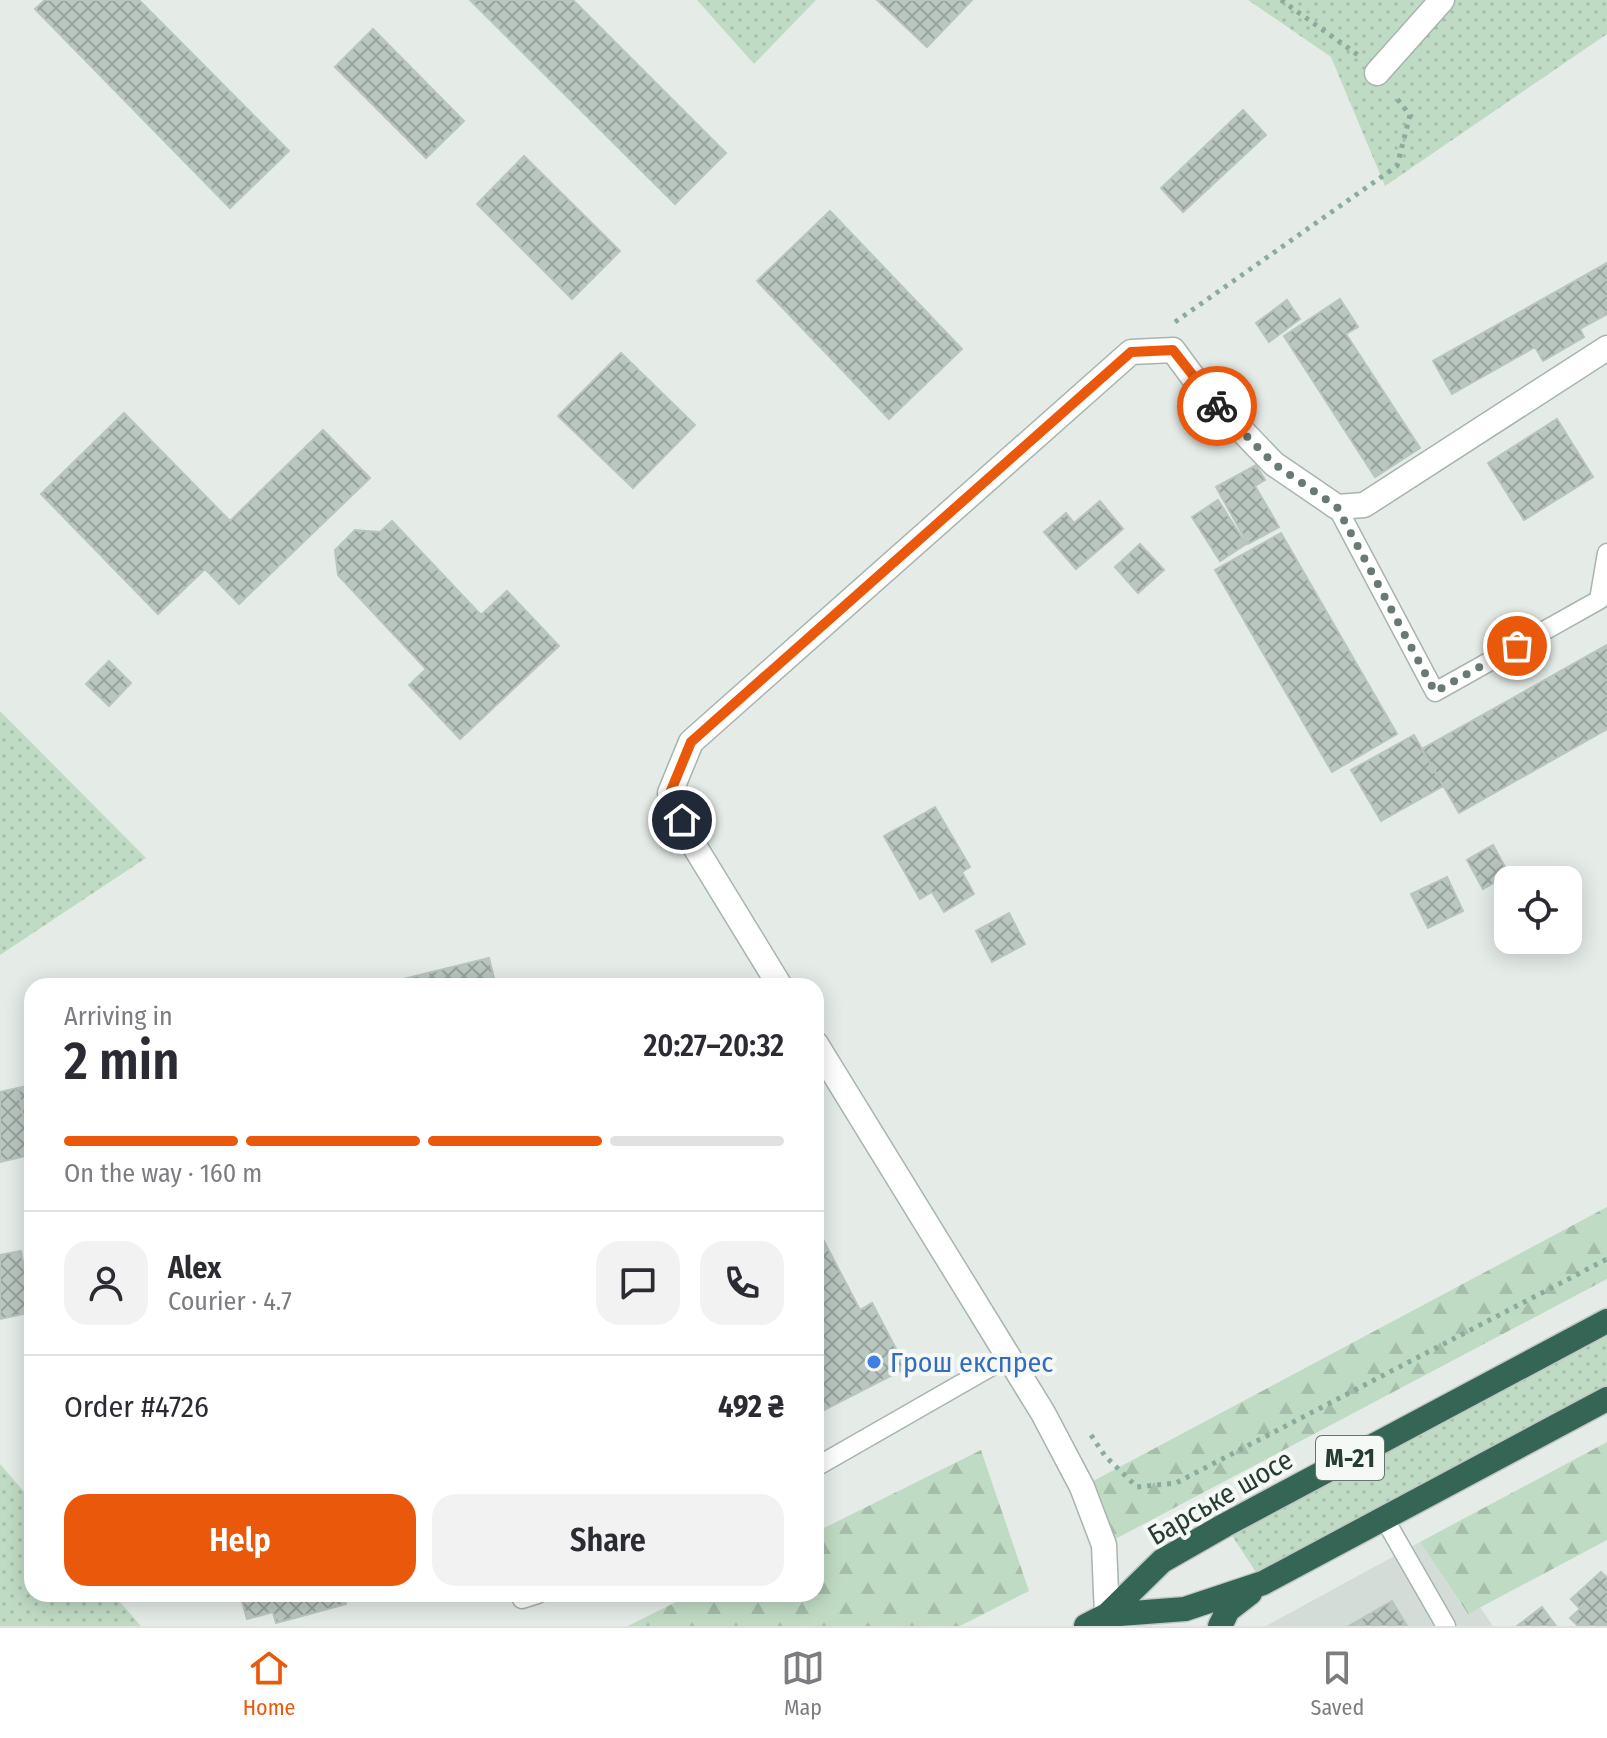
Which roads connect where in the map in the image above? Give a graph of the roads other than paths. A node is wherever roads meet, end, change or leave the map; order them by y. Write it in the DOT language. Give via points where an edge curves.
graph roads {
  1 [pos="1442,0"];
  2 [pos="1377,73"];
  3 [pos="1607,348"];
  4 [pos="1337,507"];
  5 [pos="1607,553"];
  6 [pos="775,978"];
  7 [pos="824,1057"];
  8 [pos="1607,1321"];
  9 [pos="1008,1357"];
  10 [pos="1607,1399"];
  11 [pos="824,1462"];
  12 [pos="1384,1518"];
  13 [pos="1263,1583"];
  14 [pos="1096,1621"];
  15 [pos="1220,1626"];
  16 [pos="1446,1626"];
  1 -- 2 [label="street"];
  3 -- 4 [label="street" via="1364,505"];
  4 -- 5 [label="lane" via="1435,692 1599,600"];
  4 -- 6 [label="street" via="1274,464 1201,388 1173,350 1131,352 691,742 670,793 695,847"];
  7 -- 9 [label="street"];
  8 -- 14 [label="highway, Барське шосе / М-21" via="1162,1561"];
  9 -- 11 [label="lane"];
  9 -- 14 [label="street" via="1043,1413 1104,1545"];
  10 -- 12 [label="highway, М-21"];
  12 -- 13 [label="highway, М-21"];
  12 -- 16 [label="lane"];
  13 -- 14 [label="highway, М-21" via="1185,1609"];
  13 -- 15 [label="highway" via="1228,1610"];
}
